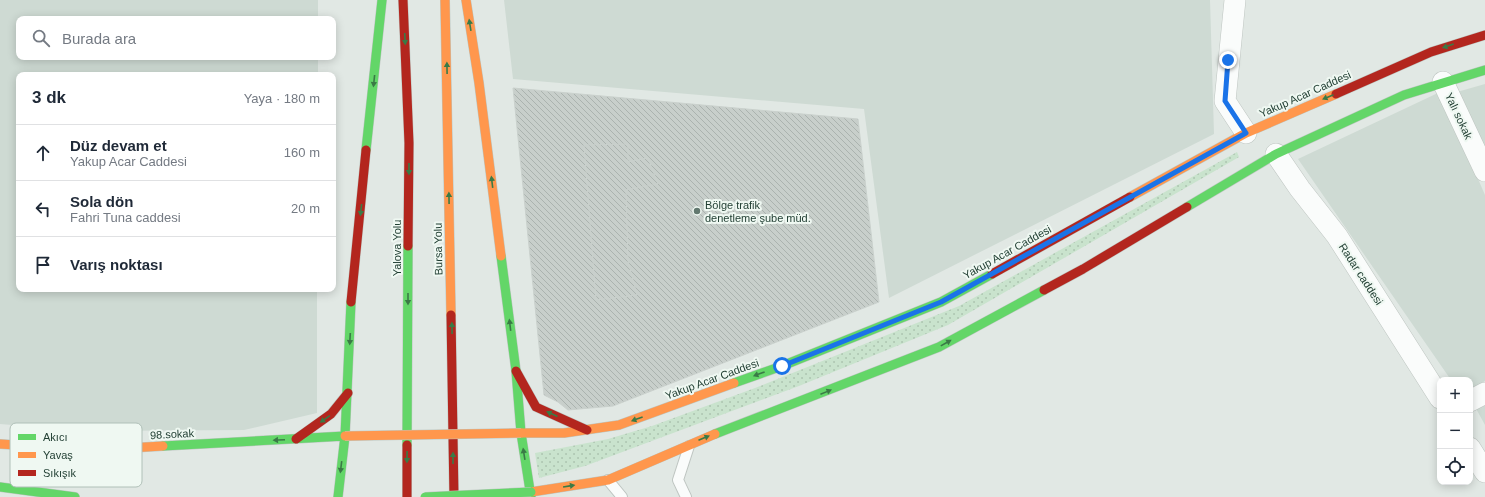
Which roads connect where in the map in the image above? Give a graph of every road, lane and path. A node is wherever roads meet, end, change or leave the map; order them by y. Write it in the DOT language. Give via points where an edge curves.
graph roads {
  1 [pos="382,0"];
  2 [pos="403,0"];
  3 [pos="446,0"];
  4 [pos="466,0"];
  5 [pos="1235,0"];
  6 [pos="1485,35"];
  7 [pos="1485,70"];
  8 [pos="1443,82"];
  9 [pos="1246,133"];
  10 [pos="1276,154"];
  11 [pos="1485,171"];
  12 [pos="516,371"];
  13 [pos="348,392"];
  14 [pos="1437,393"];
  15 [pos="1485,393"];
  16 [pos="1473,399"];
  17 [pos="588,430"];
  18 [pos="521,433"];
  19 [pos="345,436"];
  20 [pos="296,439"];
  21 [pos="0,444"];
  22 [pos="10,445"];
  23 [pos="690,445"];
  24 [pos="142,447"];
  25 [pos="1471,449"];
  26 [pos="1485,472"];
  27 [pos="608,480"];
  28 [pos="0,487"];
  29 [pos="592,493"];
  30 [pos="531,495"];
  31 [pos="75,497"];
  32 [pos="338,497"];
  33 [pos="407,497"];
  34 [pos="425,497"];
  35 [pos="454,497"];
  36 [pos="622,497"];
  37 [pos="686,497"];
  1 -- 13 [label="main road, one-way" via="352,290"];
  2 -- 33 [label="main road, Yalova Yolu, one-way" via="409,143"];
  35 -- 3 [label="main road, Bursa Yolu, one-way"];
  12 -- 4 [label="main road, one-way"];
  5 -- 9 [label="street" via="1225,101"];
  6 -- 9 [label="main road, Yakup Acar Caddesi, one-way" via="1431,52"];
  7 -- 8 [label="main road"];
  8 -- 10 [label="main road" via="1404,95"];
  8 -- 11 [label="street, Yalı sokak"];
  9 -- 17 [label="main road, Yakup Acar Caddesi, one-way" via="941,302 782,366 648,415 619,425"];
  10 -- 14 [label="street, Radar caddesi" via="1337,236"];
  23 -- 10 [label="main road, one-way" via="938,347 1083,269"];
  17 -- 12 [label="main road, one-way" via="536,407"];
  12 -- 18 [label="main road"];
  13 -- 19 [label="main road"];
  13 -- 20 [label="main road, one-way" via="331,414"];
  15 -- 16 [label="street"];
  17 -- 18 [label="main road, Yakup Acar Caddesi"];
  18 -- 19 [label="main road, Yakup Acar Caddesi, bridge"];
  30 -- 18 [label="main road, one-way"];
  19 -- 20 [label="main road, 98.sokak"];
  19 -- 32 [label="main road, one-way"];
  20 -- 24 [label="main road, 98.sokak, one-way"];
  22 -- 21 [label="main road, 98.sokak, one-way"];
  23 -- 27 [label="main road"];
  23 -- 37 [label="lane" via="678,480"];
  25 -- 26 [label="street"];
  27 -- 29 [label="main road"];
  30 -- 27 [label="main road, one-way"];
  27 -- 36 [label="lane"];
  28 -- 31 [label="main road"];
  30 -- 34 [label="main road, bridge"];
}
